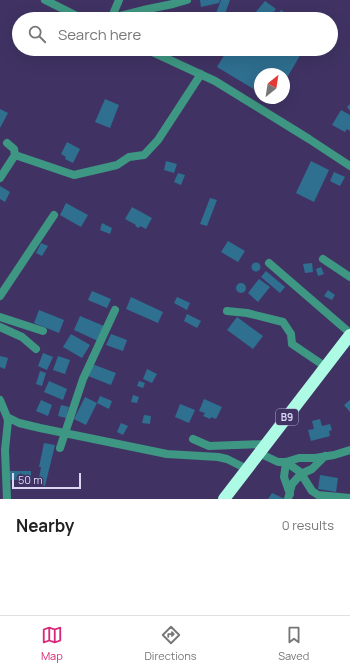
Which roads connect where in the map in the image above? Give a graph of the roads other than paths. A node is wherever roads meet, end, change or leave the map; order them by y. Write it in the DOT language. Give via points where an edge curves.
graph roads {
  1 [pos="45,0"];
  2 [pos="119,0"];
  3 [pos="186,0"];
  4 [pos="69,12"];
  5 [pos="114,12"];
  6 [pos="135,12"];
  7 [pos="161,56"];
  8 [pos="201,74"];
  9 [pos="8,143"];
  10 [pos="15,155"];
  11 [pos="350,166"];
  12 [pos="0,178"];
  13 [pos="54,215"];
  14 [pos="323,259"];
  15 [pos="268,263"];
  16 [pos="350,278"];
  17 [pos="0,296"];
  18 [pos="116,310"];
  19 [pos="227,310"];
  20 [pos="0,317"];
  21 [pos="0,327"];
  22 [pos="43,331"];
  23 [pos="350,334"];
  24 [pos="36,349"];
  25 [pos="326,367"];
  26 [pos="0,400"];
  27 [pos="7,416"];
  28 [pos="65,433"];
  29 [pos="193,439"];
  30 [pos="60,448"];
  31 [pos="263,448"];
  32 [pos="350,450"];
  33 [pos="325,456"];
  34 [pos="286,462"];
  35 [pos="247,469"];
  36 [pos="301,474"];
  37 [pos="290,496"];
  38 [pos="350,498"];
  39 [pos="7,499"];
  40 [pos="224,499"];
  1 -- 4 [label="street"];
  2 -- 5 [label="street"];
  3 -- 6 [label="street"];
  7 -- 8 [label="street"];
  8 -- 10 [label="street" via="158,140 144,155 129,157 117,165 74,175"];
  8 -- 11 [label="street"];
  9 -- 10 [label="street" via="14,149"];
  10 -- 12 [label="street"];
  13 -- 17 [label="street"];
  14 -- 16 [label="street"];
  15 -- 23 [label="street"];
  18 -- 28 [label="street" via="83,379"];
  19 -- 25 [label="street" via="283,322 292,344"];
  20 -- 22 [label="street"];
  21 -- 24 [label="street" via="22,337"];
  23 -- 25 [label="highway, B9"];
  25 -- 31 [label="highway, B9"];
  26 -- 27 [label="street"];
  27 -- 28 [label="street" via="19,423"];
  27 -- 39 [label="street"];
  28 -- 30 [label="street"];
  28 -- 35 [label="street" via="167,454 218,457"];
  29 -- 31 [label="street" via="209,446"];
  31 -- 34 [label="street" via="278,462"];
  31 -- 35 [label="highway, B9"];
  32 -- 33 [label="street"];
  33 -- 34 [label="street"];
  33 -- 36 [label="street" via="312,469"];
  34 -- 36 [label="street"];
  34 -- 37 [label="street" via="284,477"];
  35 -- 40 [label="highway, B9"];
  36 -- 37 [label="street" via="292,484"];
  36 -- 38 [label="street" via="318,495"];
}
